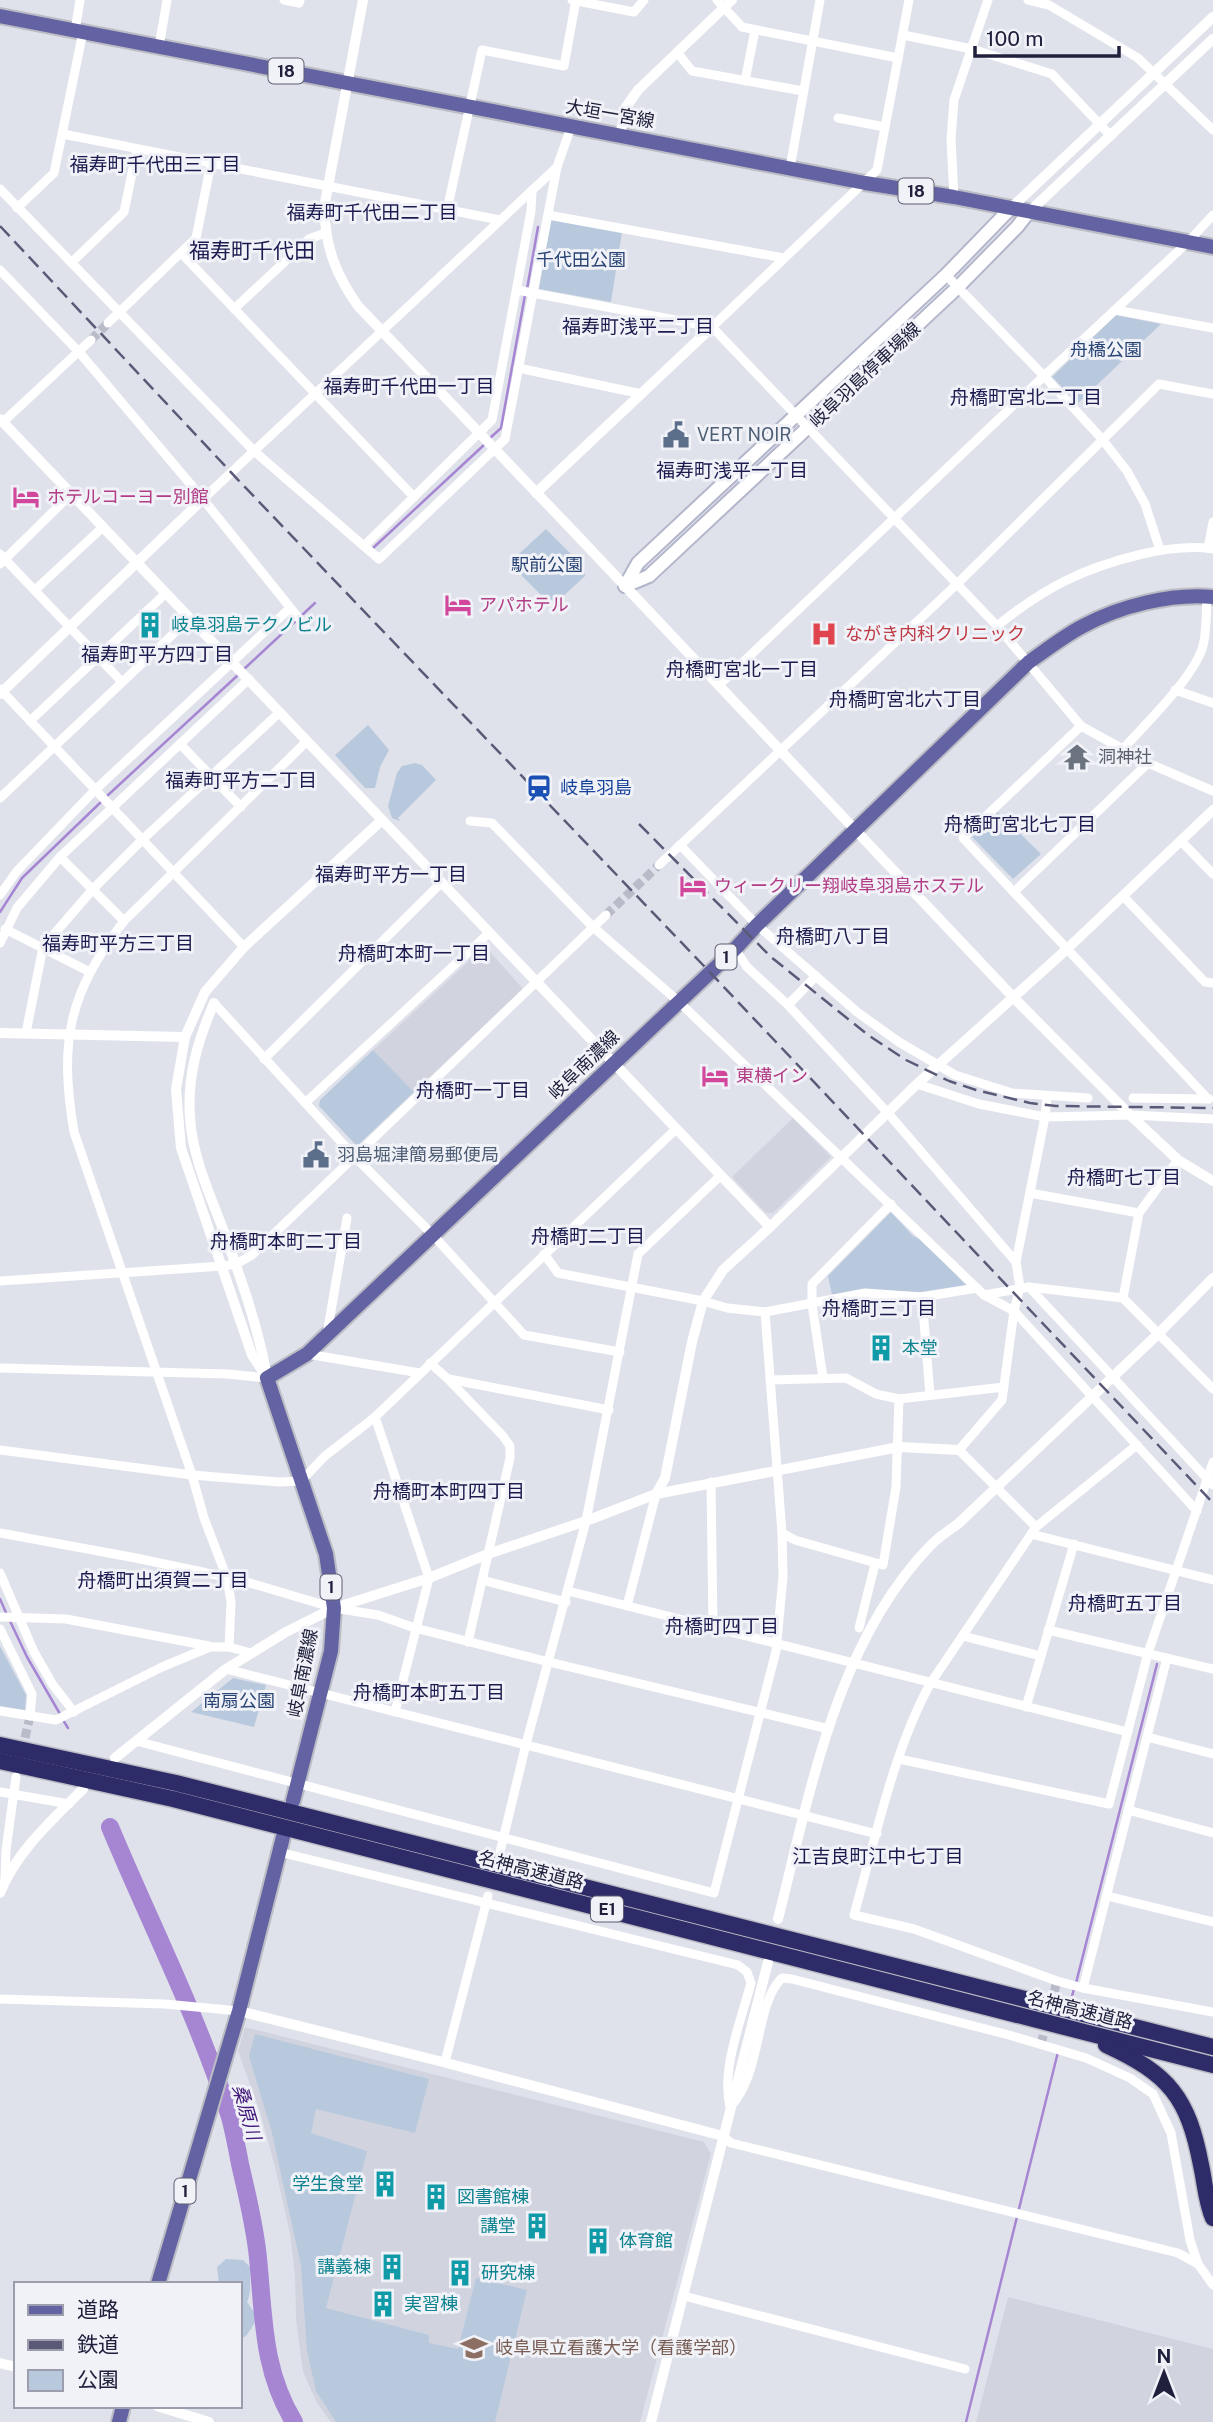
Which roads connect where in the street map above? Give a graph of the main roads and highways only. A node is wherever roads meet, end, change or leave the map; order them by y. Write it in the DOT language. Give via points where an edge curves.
graph roads {
  1 [pos="0,16"];
  2 [pos="1010,209"];
  3 [pos="1028,213"];
  4 [pos="1213,247"];
  5 [pos="1210,597"];
  6 [pos="0,1745"];
  7 [pos="0,1761"];
  8 [pos="293,1801"];
  9 [pos="281,1845"];
  10 [pos="1054,2006"];
  11 [pos="1065,2026"];
  12 [pos="1213,2037"];
  13 [pos="1213,2047"];
  14 [pos="1213,2065"];
  15 [pos="1213,2218"];
  16 [pos="159,2282"];
  1 -- 2 [label="main road, 大垣一宮線 / 18"];
  2 -- 3 [label="main road, 大垣一宮線 / 18"];
  2 -- 3 [label="main road, 岐阜羽島停車場線" via="946,275 638,563 625,586 649,576 808,429 958,287"];
  3 -- 4 [label="main road, 大垣一宮線 / 18"];
  5 -- 8 [label="main road, 岐阜南濃線 / 1" via="1148,603 1105,615 1029,662 307,1354 267,1378 326,1554 334,1608 331,1651"];
  6 -- 10 [label="highway, 名神高速道路 / E1" via="190,1787"];
  7 -- 11 [label="highway, 名神高速道路 / E1" via="173,1799"];
  9 -- 16 [label="main road, 1" via="239,2011"];
  10 -- 12 [label="highway"];
  10 -- 13 [label="highway, 名神高速道路 / E1"];
  11 -- 14 [label="highway, 名神高速道路 / E1"];
  11 -- 15 [label="highway" via="1138,2059 1169,2085 1188,2113"];
}
